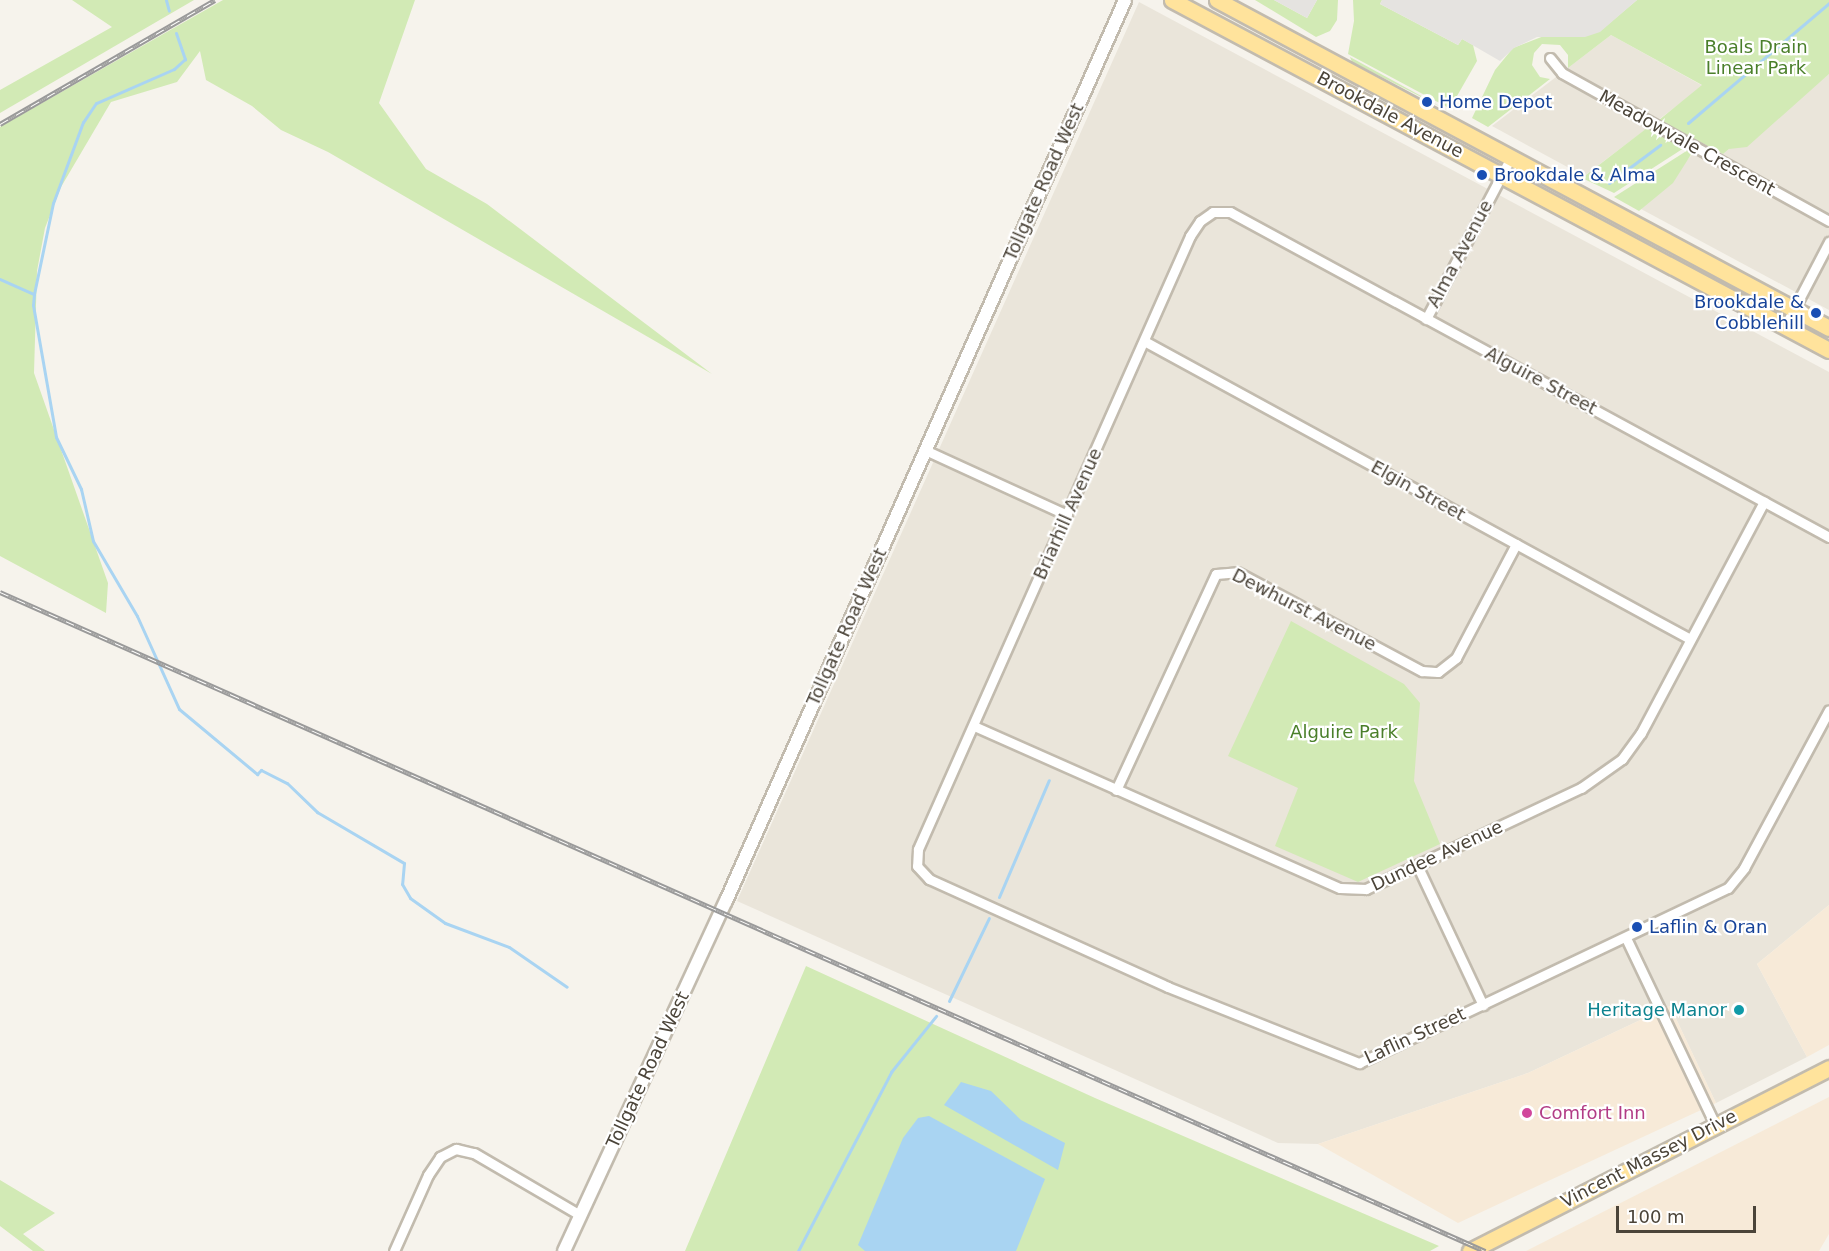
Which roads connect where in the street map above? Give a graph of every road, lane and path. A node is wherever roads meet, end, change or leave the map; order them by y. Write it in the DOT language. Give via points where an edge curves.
graph roads {
  1 [pos="1125,0"];
  2 [pos="1172,0"];
  3 [pos="1217,0"];
  4 [pos="1239,0"];
  5 [pos="1265,24"];
  6 [pos="1550,58"];
  7 [pos="1511,157"];
  8 [pos="1502,175"];
  9 [pos="1829,220"];
  10 [pos="1254,224"];
  11 [pos="1829,242"];
  12 [pos="1792,309"];
  13 [pos="1426,319"];
  14 [pos="1785,326"];
  15 [pos="1829,328"];
  16 [pos="1146,342"];
  17 [pos="1829,350"];
  18 [pos="925,450"];
  19 [pos="1764,502"];
  20 [pos="1067,515"];
  21 [pos="1829,537"];
  22 [pos="1516,544"];
  23 [pos="1690,639"];
  24 [pos="1829,710"];
  25 [pos="974,726"];
  26 [pos="1116,790"];
  27 [pos="917,862"];
  28 [pos="1418,865"];
  29 [pos="1626,938"];
  30 [pos="1483,1005"];
  31 [pos="1829,1068"];
  32 [pos="1715,1125"];
  33 [pos="580,1215"];
  34 [pos="394,1251"];
  35 [pos="564,1251"];
  36 [pos="1470,1251"];
  1 -- 18 [label="street, Tollgate Road West"];
  2 -- 8 [label="main road, Brookdale Avenue"];
  3 -- 5 [label="main road, Brookdale Avenue"];
  4 -- 5 [label="main road" via="1251,6"];
  5 -- 7 [label="main road, Brookdale Avenue"];
  6 -- 9 [label="street, Meadowvale Crescent" via="1562,73"];
  7 -- 8 [label="street, Alma Avenue"];
  7 -- 12 [label="main road, Brookdale Avenue"];
  8 -- 13 [label="street, Alma Avenue"];
  8 -- 14 [label="main road, Brookdale Avenue"];
  10 -- 13 [label="street, Alguire Street"];
  10 -- 16 [label="street, Briarhill Avenue" via="1230,212 1213,212 1200,221 1190,236"];
  11 -- 12 [label="street"];
  12 -- 14 [label="street"];
  12 -- 15 [label="main road, Brookdale Avenue"];
  13 -- 19 [label="street, Alguire Street"];
  14 -- 17 [label="main road, Brookdale Avenue"];
  16 -- 20 [label="street, Briarhill Avenue"];
  16 -- 22 [label="street, Elgin Street"];
  18 -- 20 [label="street"];
  18 -- 33 [label="street, Tollgate Road West" via="726,901"];
  19 -- 21 [label="street, Alguire Street"];
  19 -- 23 [label="street, Dundee Avenue"];
  20 -- 25 [label="street, Briarhill Avenue"];
  22 -- 23 [label="street, Elgin Street"];
  22 -- 26 [label="street, Dewhurst Avenue" via="1456,658 1449,667 1429,673 1237,572 1215,574"];
  23 -- 28 [label="street, Dundee Avenue" via="1634,743 1613,768 1581,788"];
  24 -- 29 [label="street, Laflin Street" via="1737,879 1728,888"];
  25 -- 26 [label="street, Dundee Avenue"];
  25 -- 27 [label="street, Briarhill Avenue" via="918,849"];
  26 -- 28 [label="street, Dundee Avenue" via="1340,888 1366,889"];
  27 -- 30 [label="street, Laflin Street" via="925,877 939,884 1168,987 1353,1062 1365,1061"];
  28 -- 30 [label="street"];
  29 -- 30 [label="street, Laflin Street"];
  29 -- 32 [label="street"];
  31 -- 32 [label="main road, Vincent Massey Drive"];
  32 -- 36 [label="main road, Vincent Massey Drive"];
  33 -- 34 [label="street" via="474,1153 456,1149 440,1157 428,1175"];
  33 -- 35 [label="street, Tollgate Road West"];
}
